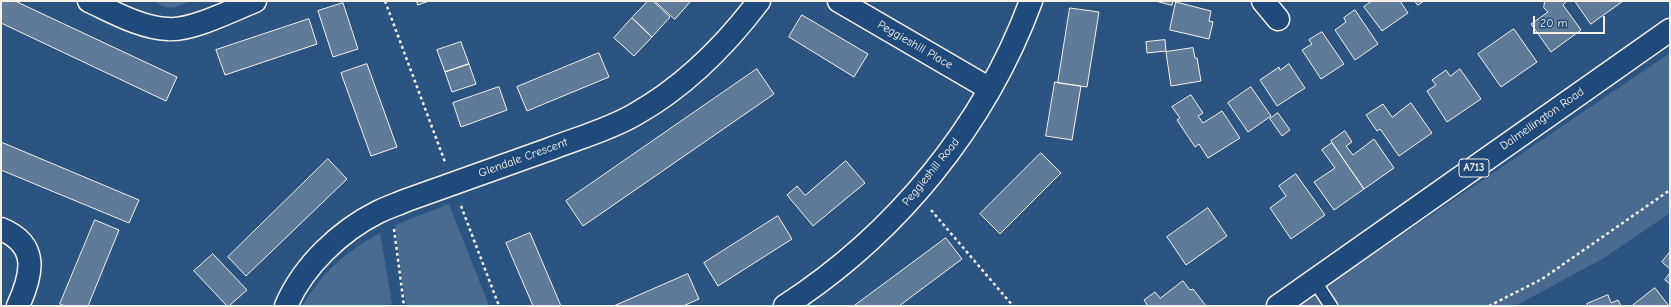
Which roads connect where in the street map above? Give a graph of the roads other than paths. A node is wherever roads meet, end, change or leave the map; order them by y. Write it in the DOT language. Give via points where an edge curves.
graph roads {
  1 [pos="89,1"];
  2 [pos="255,1"];
  3 [pos="759,1"];
  4 [pos="839,1"];
  5 [pos="1031,1"];
  6 [pos="1263,1"];
  7 [pos="120,7"];
  8 [pos="1278,19"];
  9 [pos="1670,30"];
  10 [pos="990,89"];
  11 [pos="1,229"];
  12 [pos="1314,280"];
  13 [pos="18,306"];
  14 [pos="286,306"];
  15 [pos="785,306"];
  16 [pos="1278,306"];
  17 [pos="1331,306"];
  1 -- 7 [label="street"];
  2 -- 7 [label="street" via="183,28 168,30 154,28"];
  3 -- 14 [label="street, Glendale Crescent" via="722,46 698,69 633,116 391,207 359,223 319,257 298,282"];
  4 -- 10 [label="street, Peggieshill Place"];
  5 -- 10 [label="street, Peggieshill Road"];
  6 -- 8 [label="street"];
  9 -- 12 [label="street, Dalmellington Road / A713"];
  10 -- 15 [label="street, Peggieshill Road" via="952,148 917,192 870,240 838,268"];
  11 -- 13 [label="street" via="19,241 28,257 30,277"];
  12 -- 16 [label="street, Dalmellington Road / A713"];
  12 -- 17 [label="lane"];
}
